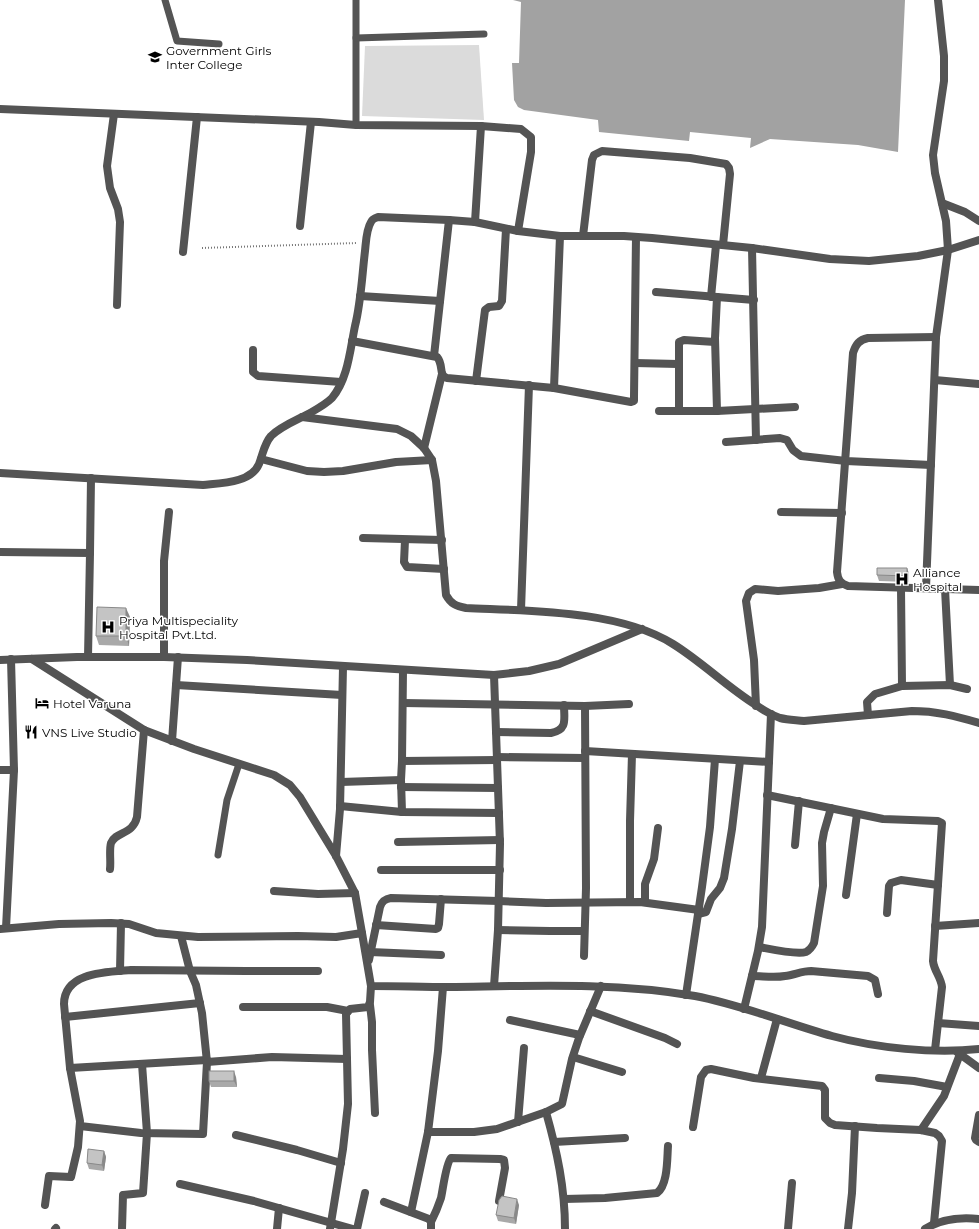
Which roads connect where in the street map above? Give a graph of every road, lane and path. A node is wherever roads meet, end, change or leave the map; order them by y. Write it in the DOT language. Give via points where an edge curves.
graph roads {
  1 [pos="165,0"];
  2 [pos="356,0"];
  3 [pos="938,0"];
  4 [pos="484,34"];
  5 [pos="356,38"];
  6 [pos="219,44"];
  7 [pos="0,109"];
  8 [pos="114,114"];
  9 [pos="197,117"];
  10 [pos="311,122"];
  11 [pos="356,125"];
  12 [pos="481,126"];
  13 [pos="942,203"];
  14 [pos="449,220"];
  15 [pos="979,221"];
  16 [pos="475,222"];
  17 [pos="300,226"];
  18 [pos="506,229"];
  19 [pos="518,231"];
  20 [pos="560,236"];
  21 [pos="583,236"];
  22 [pos="636,237"];
  23 [pos="979,240"];
  24 [pos="366,243"];
  25 [pos="720,245"];
  26 [pos="202,248"];
  27 [pos="752,248"];
  28 [pos="948,250"];
  29 [pos="183,252"];
  30 [pos="656,292"];
  31 [pos="360,296"];
  32 [pos="714,297"];
  33 [pos="754,300"];
  34 [pos="440,301"];
  35 [pos="117,305"];
  36 [pos="936,337"];
  37 [pos="352,342"];
  38 [pos="715,342"];
  39 [pos="253,350"];
  40 [pos="434,356"];
  41 [pos="635,363"];
  42 [pos="678,364"];
  43 [pos="442,374"];
  44 [pos="935,380"];
  45 [pos="476,381"];
  46 [pos="341,382"];
  47 [pos="979,384"];
  48 [pos="529,385"];
  49 [pos="554,388"];
  50 [pos="795,407"];
  51 [pos="756,409"];
  52 [pos="659,411"];
  53 [pos="679,411"];
  54 [pos="717,411"];
  55 [pos="302,417"];
  56 [pos="756,440"];
  57 [pos="726,442"];
  58 [pos="424,448"];
  59 [pos="261,460"];
  60 [pos="432,460"];
  61 [pos="846,461"];
  62 [pos="931,465"];
  63 [pos="0,473"];
  64 [pos="91,478"];
  65 [pos="169,512"];
  66 [pos="781,512"];
  67 [pos="842,513"];
  68 [pos="363,538"];
  69 [pos="405,540"];
  70 [pos="442,540"];
  71 [pos="0,552"];
  72 [pos="90,553"];
  73 [pos="444,569"];
  74 [pos="842,584"];
  75 [pos="900,588"];
  76 [pos="926,588"];
  77 [pos="945,589"];
  78 [pos="979,590"];
  79 [pos="521,610"];
  80 [pos="642,629"];
  81 [pos="88,657"];
  82 [pos="164,657"];
  83 [pos="178,657"];
  84 [pos="32,658"];
  85 [pos="11,659"];
  86 [pos="0,660"];
  87 [pos="343,667"];
  88 [pos="402,670"];
  89 [pos="494,676"];
  90 [pos="176,685"];
  91 [pos="950,685"];
  92 [pos="902,686"];
  93 [pos="967,689"];
  94 [pos="342,695"];
  95 [pos="402,703"];
  96 [pos="629,704"];
  97 [pos="495,705"];
  98 [pos="564,705"];
  99 [pos="585,706"];
  100 [pos="756,706"];
  101 [pos="771,714"];
  102 [pos="868,715"];
  103 [pos="979,723"];
  104 [pos="144,730"];
  105 [pos="496,732"];
  106 [pos="172,741"];
  107 [pos="632,754"];
  108 [pos="585,755"];
  109 [pos="497,759"];
  110 [pos="715,759"];
  111 [pos="402,760"];
  112 [pos="740,760"];
  113 [pos="769,762"];
  114 [pos="239,764"];
  115 [pos="0,770"];
  116 [pos="14,770"];
  117 [pos="341,782"];
  118 [pos="401,783"];
  119 [pos="498,788"];
  120 [pos="768,795"];
  121 [pos="799,801"];
  122 [pos="340,806"];
  123 [pos="831,808"];
  124 [pos="402,812"];
  125 [pos="499,813"];
  126 [pos="857,814"];
  127 [pos="658,828"];
  128 [pos="500,840"];
  129 [pos="398,842"];
  130 [pos="795,845"];
  131 [pos="218,855"];
  132 [pos="336,856"];
  133 [pos="110,868"];
  134 [pos="381,870"];
  135 [pos="500,870"];
  136 [pos="938,886"];
  137 [pos="274,891"];
  138 [pos="354,893"];
  139 [pos="846,894"];
  140 [pos="441,899"];
  141 [pos="499,900"];
  142 [pos="586,902"];
  143 [pos="630,902"];
  144 [pos="645,902"];
  145 [pos="699,912"];
  146 [pos="887,913"];
  147 [pos="979,923"];
  148 [pos="121,924"];
  149 [pos="376,925"];
  150 [pos="935,926"];
  151 [pos="3,929"];
  152 [pos="498,930"];
  153 [pos="584,931"];
  154 [pos="362,933"];
  155 [pos="181,936"];
  156 [pos="759,947"];
  157 [pos="370,952"];
  158 [pos="441,955"];
  159 [pos="584,956"];
  160 [pos="368,965"];
  161 [pos="318,970"];
  162 [pos="120,971"];
  163 [pos="190,971"];
  164 [pos="752,976"];
  165 [pos="371,986"];
  166 [pos="494,986"];
  167 [pos="601,986"];
  168 [pos="443,987"];
  169 [pos="878,994"];
  170 [pos="686,995"];
  171 [pos="200,1003"];
  172 [pos="370,1005"];
  173 [pos="242,1007"];
  174 [pos="744,1008"];
  175 [pos="348,1011"];
  176 [pos="590,1011"];
  177 [pos="66,1017"];
  178 [pos="777,1019"];
  179 [pos="510,1020"];
  180 [pos="938,1023"];
  181 [pos="979,1026"];
  182 [pos="580,1035"];
  183 [pos="677,1044"];
  184 [pos="524,1048"];
  185 [pos="979,1049"];
  186 [pos="935,1050"];
  187 [pos="958,1053"];
  188 [pos="573,1057"];
  189 [pos="347,1059"];
  190 [pos="207,1061"];
  191 [pos="142,1064"];
  192 [pos="70,1068"];
  193 [pos="979,1068"];
  194 [pos="622,1072"];
  195 [pos="761,1078"];
  196 [pos="880,1078"];
  197 [pos="948,1087"];
  198 [pos="546,1112"];
  199 [pos="375,1113"];
  200 [pos="979,1116"];
  201 [pos="518,1122"];
  202 [pos="80,1126"];
  203 [pos="855,1126"];
  204 [pos="693,1127"];
  205 [pos="921,1130"];
  206 [pos="428,1132"];
  207 [pos="147,1134"];
  208 [pos="236,1135"];
  209 [pos="625,1138"];
  210 [pos="554,1142"];
  211 [pos="979,1142"];
  212 [pos="668,1146"];
  213 [pos="341,1163"];
  214 [pos="792,1183"];
  215 [pos="180,1184"];
  216 [pos="365,1193"];
  217 [pos="564,1199"];
  218 [pos="499,1201"];
  219 [pos="384,1202"];
  220 [pos="45,1205"];
  221 [pos="279,1208"];
  222 [pos="411,1212"];
  223 [pos="979,1220"];
  224 [pos="934,1223"];
  225 [pos="331,1226"];
  226 [pos="431,1226"];
  227 [pos="122,1229"];
  228 [pos="277,1229"];
  229 [pos="353,1229"];
  230 [pos="357,1229"];
  231 [pos="565,1229"];
  232 [pos="788,1229"];
  233 [pos="848,1229"];
  234 [pos="925,1229"];
  1 -- 6 [label="lane" via="177,41"];
  2 -- 5 [label="lane"];
  3 -- 13 [label="street" via="944,81 933,155"];
  4 -- 5 [label="lane"];
  5 -- 11 [label="lane"];
  7 -- 8 [label="street"];
  8 -- 9 [label="street"];
  8 -- 35 [label="street" via="107,166 120,222"];
  9 -- 10 [label="street"];
  9 -- 29 [label="street"];
  10 -- 11 [label="street"];
  10 -- 17 [label="street"];
  11 -- 12 [label="street"];
  12 -- 16 [label="street"];
  12 -- 19 [label="street" via="521,129 531,137 531,152"];
  13 -- 15 [label="street"];
  13 -- 28 [label="street"];
  14 -- 16 [label="street"];
  14 -- 24 [label="street" via="378,217 370,223"];
  14 -- 34 [label="street"];
  16 -- 18 [label="street"];
  18 -- 19 [label="street"];
  18 -- 45 [label="street" via="502,301 499,306 485,310"];
  19 -- 20 [label="street"];
  20 -- 21 [label="street"];
  20 -- 49 [label="street"];
  21 -- 22 [label="street"];
  21 -- 25 [label="street" via="592,160 594,155 602,151 690,158 726,164 729,168 730,186"];
  22 -- 25 [label="street"];
  22 -- 41 [label="street"];
  23 -- 28 [label="street"];
  24 -- 26 [label="path"];
  24 -- 31 [label="street"];
  25 -- 27 [label="street"];
  25 -- 32 [label="street"];
  27 -- 28 [label="street" via="830,259 870,261"];
  27 -- 33 [label="street"];
  28 -- 36 [label="street"];
  30 -- 32 [label="street"];
  31 -- 34 [label="street"];
  31 -- 37 [label="street"];
  32 -- 33 [label="street"];
  32 -- 38 [label="street"];
  33 -- 51 [label="street"];
  34 -- 40 [label="street"];
  36 -- 44 [label="street"];
  36 -- 61 [label="street" via="868,338 856,344 853,353"];
  37 -- 40 [label="street"];
  37 -- 46 [label="street"];
  38 -- 42 [label="street" via="680,341"];
  38 -- 54 [label="street"];
  39 -- 46 [label="street" via="253,372 258,376"];
  40 -- 43 [label="street" via="441,362"];
  41 -- 42 [label="street"];
  41 -- 49 [label="street" via="634,401 631,402"];
  42 -- 53 [label="street"];
  43 -- 45 [label="street" via="447,378"];
  43 -- 58 [label="street"];
  44 -- 47 [label="street"];
  44 -- 62 [label="street"];
  45 -- 48 [label="street"];
  46 -- 55 [label="street" via="331,399"];
  48 -- 49 [label="street"];
  48 -- 79 [label="street"];
  50 -- 51 [label="street"];
  51 -- 54 [label="street"];
  51 -- 56 [label="street"];
  52 -- 53 [label="street"];
  53 -- 54 [label="street"];
  55 -- 58 [label="street" via="397,429 411,436"];
  55 -- 59 [label="street" via="271,436"];
  56 -- 57 [label="street"];
  56 -- 61 [label="street" via="783,438 802,456"];
  58 -- 60 [label="street"];
  59 -- 60 [label="street" via="307,471 324,472"];
  59 -- 64 [label="street" via="256,471 247,477 227,483 203,485"];
  60 -- 70 [label="street"];
  61 -- 62 [label="street"];
  61 -- 67 [label="street"];
  62 -- 76 [label="street"];
  63 -- 64 [label="street"];
  64 -- 72 [label="street"];
  65 -- 82 [label="street" via="164,561"];
  66 -- 67 [label="street"];
  67 -- 74 [label="street" via="837,572"];
  68 -- 69 [label="street"];
  69 -- 70 [label="street"];
  69 -- 73 [label="street" via="404,562 407,567"];
  70 -- 73 [label="street"];
  71 -- 72 [label="street"];
  72 -- 81 [label="street"];
  73 -- 79 [label="street" via="446,595 450,603 466,608"];
  74 -- 75 [label="street"];
  74 -- 100 [label="street" via="778,591 755,589 748,593 746,601 754,660"];
  75 -- 76 [label="street"];
  75 -- 92 [label="street"];
  76 -- 77 [label="street"];
  77 -- 78 [label="street"];
  77 -- 91 [label="street"];
  79 -- 80 [label="street" via="596,618"];
  80 -- 89 [label="street" via="559,664"];
  80 -- 100 [label="street" via="673,644"];
  81 -- 82 [label="street"];
  81 -- 84 [label="street"];
  82 -- 83 [label="street"];
  83 -- 87 [label="street"];
  83 -- 90 [label="street"];
  84 -- 85 [label="street"];
  84 -- 104 [label="street"];
  85 -- 86 [label="street"];
  85 -- 116 [label="street"];
  87 -- 88 [label="street"];
  87 -- 94 [label="street"];
  88 -- 89 [label="street"];
  88 -- 95 [label="street"];
  89 -- 97 [label="street"];
  90 -- 94 [label="street"];
  90 -- 106 [label="street"];
  91 -- 92 [label="street"];
  91 -- 93 [label="street"];
  92 -- 102 [label="street" via="875,694 867,702"];
  94 -- 117 [label="street"];
  95 -- 97 [label="street"];
  95 -- 111 [label="street"];
  96 -- 99 [label="street"];
  97 -- 98 [label="street"];
  97 -- 105 [label="street"];
  98 -- 99 [label="street"];
  98 -- 105 [label="street" via="562,730 558,732"];
  99 -- 108 [label="street"];
  100 -- 101 [label="street"];
  101 -- 102 [label="street" via="787,720 804,721"];
  101 -- 113 [label="street"];
  102 -- 103 [label="street" via="929,711"];
  104 -- 106 [label="street"];
  104 -- 133 [label="street" via="137,817 134,827 117,836 111,843"];
  105 -- 109 [label="street"];
  106 -- 114 [label="street"];
  107 -- 108 [label="street"];
  107 -- 110 [label="street"];
  107 -- 143 [label="street"];
  108 -- 109 [label="street"];
  108 -- 142 [label="street"];
  109 -- 111 [label="street"];
  109 -- 119 [label="street"];
  110 -- 112 [label="street"];
  110 -- 145 [label="street" via="710,827"];
  111 -- 118 [label="street"];
  112 -- 113 [label="street"];
  112 -- 145 [label="street" via="722,884 711,899 706,912"];
  113 -- 120 [label="street"];
  114 -- 131 [label="lane" via="227,800"];
  114 -- 132 [label="street" via="274,775 290,785"];
  115 -- 116 [label="street"];
  116 -- 151 [label="street"];
  117 -- 118 [label="street"];
  117 -- 122 [label="street"];
  118 -- 119 [label="street"];
  118 -- 124 [label="street"];
  119 -- 125 [label="street"];
  120 -- 121 [label="street"];
  120 -- 156 [label="street"];
  121 -- 123 [label="street"];
  121 -- 130 [label="street"];
  122 -- 124 [label="street"];
  122 -- 132 [label="street"];
  123 -- 126 [label="street"];
  123 -- 156 [label="street" via="822,843 823,886 814,943 806,952 799,953"];
  124 -- 125 [label="street"];
  125 -- 128 [label="street"];
  126 -- 136 [label="street" via="883,819 940,822 942,827"];
  126 -- 139 [label="street"];
  127 -- 144 [label="street" via="654,859 645,884"];
  128 -- 129 [label="street"];
  128 -- 135 [label="street"];
  132 -- 138 [label="street"];
  134 -- 135 [label="street"];
  135 -- 141 [label="street"];
  136 -- 146 [label="street" via="900,880 891,883"];
  136 -- 150 [label="street"];
  137 -- 138 [label="street"];
  138 -- 154 [label="street"];
  140 -- 141 [label="street"];
  140 -- 149 [label="street" via="385,899 380,906"];
  140 -- 149 [label="street" via="439,924 436,929"];
  141 -- 142 [label="street"];
  141 -- 152 [label="street"];
  142 -- 143 [label="street"];
  142 -- 153 [label="street"];
  143 -- 144 [label="street"];
  144 -- 145 [label="street"];
  145 -- 170 [label="street"];
  147 -- 150 [label="street"];
  148 -- 151 [label="street" via="59,924"];
  148 -- 155 [label="street"];
  148 -- 162 [label="street"];
  149 -- 157 [label="street"];
  150 -- 180 [label="street" via="934,970 941,979 942,987"];
  152 -- 153 [label="street"];
  152 -- 166 [label="street"];
  153 -- 159 [label="street"];
  154 -- 155 [label="street" via="336,937"];
  154 -- 160 [label="street"];
  155 -- 163 [label="street"];
  156 -- 164 [label="street"];
  157 -- 158 [label="street"];
  157 -- 160 [label="street"];
  160 -- 165 [label="street"];
  161 -- 163 [label="street"];
  162 -- 163 [label="street"];
  162 -- 177 [label="street" via="86,977 72,983 64,996"];
  163 -- 171 [label="street"];
  164 -- 169 [label="street" via="776,977 803,972 868,976 875,980"];
  164 -- 174 [label="street"];
  165 -- 168 [label="street"];
  165 -- 172 [label="street"];
  166 -- 167 [label="street"];
  166 -- 168 [label="street"];
  167 -- 170 [label="street"];
  167 -- 176 [label="street"];
  168 -- 206 [label="street"];
  170 -- 174 [label="street"];
  171 -- 177 [label="street"];
  171 -- 190 [label="street"];
  172 -- 175 [label="street"];
  172 -- 199 [label="street"];
  173 -- 175 [label="street" via="327,1007"];
  174 -- 178 [label="street"];
  175 -- 189 [label="street"];
  176 -- 182 [label="street"];
  176 -- 183 [label="street"];
  177 -- 192 [label="street"];
  178 -- 186 [label="street" via="861,1042"];
  178 -- 195 [label="street"];
  179 -- 182 [label="street"];
  180 -- 181 [label="street"];
  180 -- 186 [label="street"];
  182 -- 188 [label="street"];
  184 -- 201 [label="street"];
  185 -- 187 [label="street"];
  186 -- 187 [label="street"];
  187 -- 193 [label="street"];
  187 -- 197 [label="street"];
  188 -- 194 [label="street"];
  188 -- 198 [label="street" via="562,1104"];
  189 -- 190 [label="street" via="272,1058"];
  189 -- 213 [label="street" via="348,1104"];
  190 -- 191 [label="street"];
  190 -- 207 [label="street" via="202,1134"];
  191 -- 192 [label="street"];
  191 -- 207 [label="street"];
  192 -- 202 [label="street"];
  195 -- 203 [label="street" via="822,1086 825,1090 827,1121 835,1125"];
  195 -- 204 [label="street" via="706,1070 701,1077"];
  196 -- 197 [label="street"];
  197 -- 205 [label="street"];
  198 -- 201 [label="street"];
  198 -- 210 [label="street"];
  200 -- 211 [label="street" via="975,1138"];
  201 -- 206 [label="street" via="497,1129 474,1132"];
  202 -- 207 [label="street"];
  202 -- 220 [label="street" via="71,1177 49,1176"];
  203 -- 205 [label="street"];
  203 -- 233 [label="street"];
  205 -- 224 [label="street" via="935,1133 942,1141"];
  206 -- 222 [label="street"];
  207 -- 227 [label="street" via="143,1194 123,1195"];
  208 -- 213 [label="street"];
  209 -- 210 [label="street"];
  210 -- 217 [label="street"];
  212 -- 217 [label="street" via="664,1181 657,1194"];
  213 -- 225 [label="street"];
  214 -- 232 [label="street"];
  215 -- 221 [label="street"];
  216 -- 230 [label="street"];
  217 -- 231 [label="street"];
  218 -- 226 [label="street" via="504,1160 451,1158"];
  219 -- 222 [label="street"];
  221 -- 225 [label="street"];
  221 -- 228 [label="street"];
  222 -- 226 [label="street" via="429,1218"];
  223 -- 224 [label="street" via="952,1219"];
  224 -- 234 [label="street"];
  225 -- 229 [label="street"];
}
